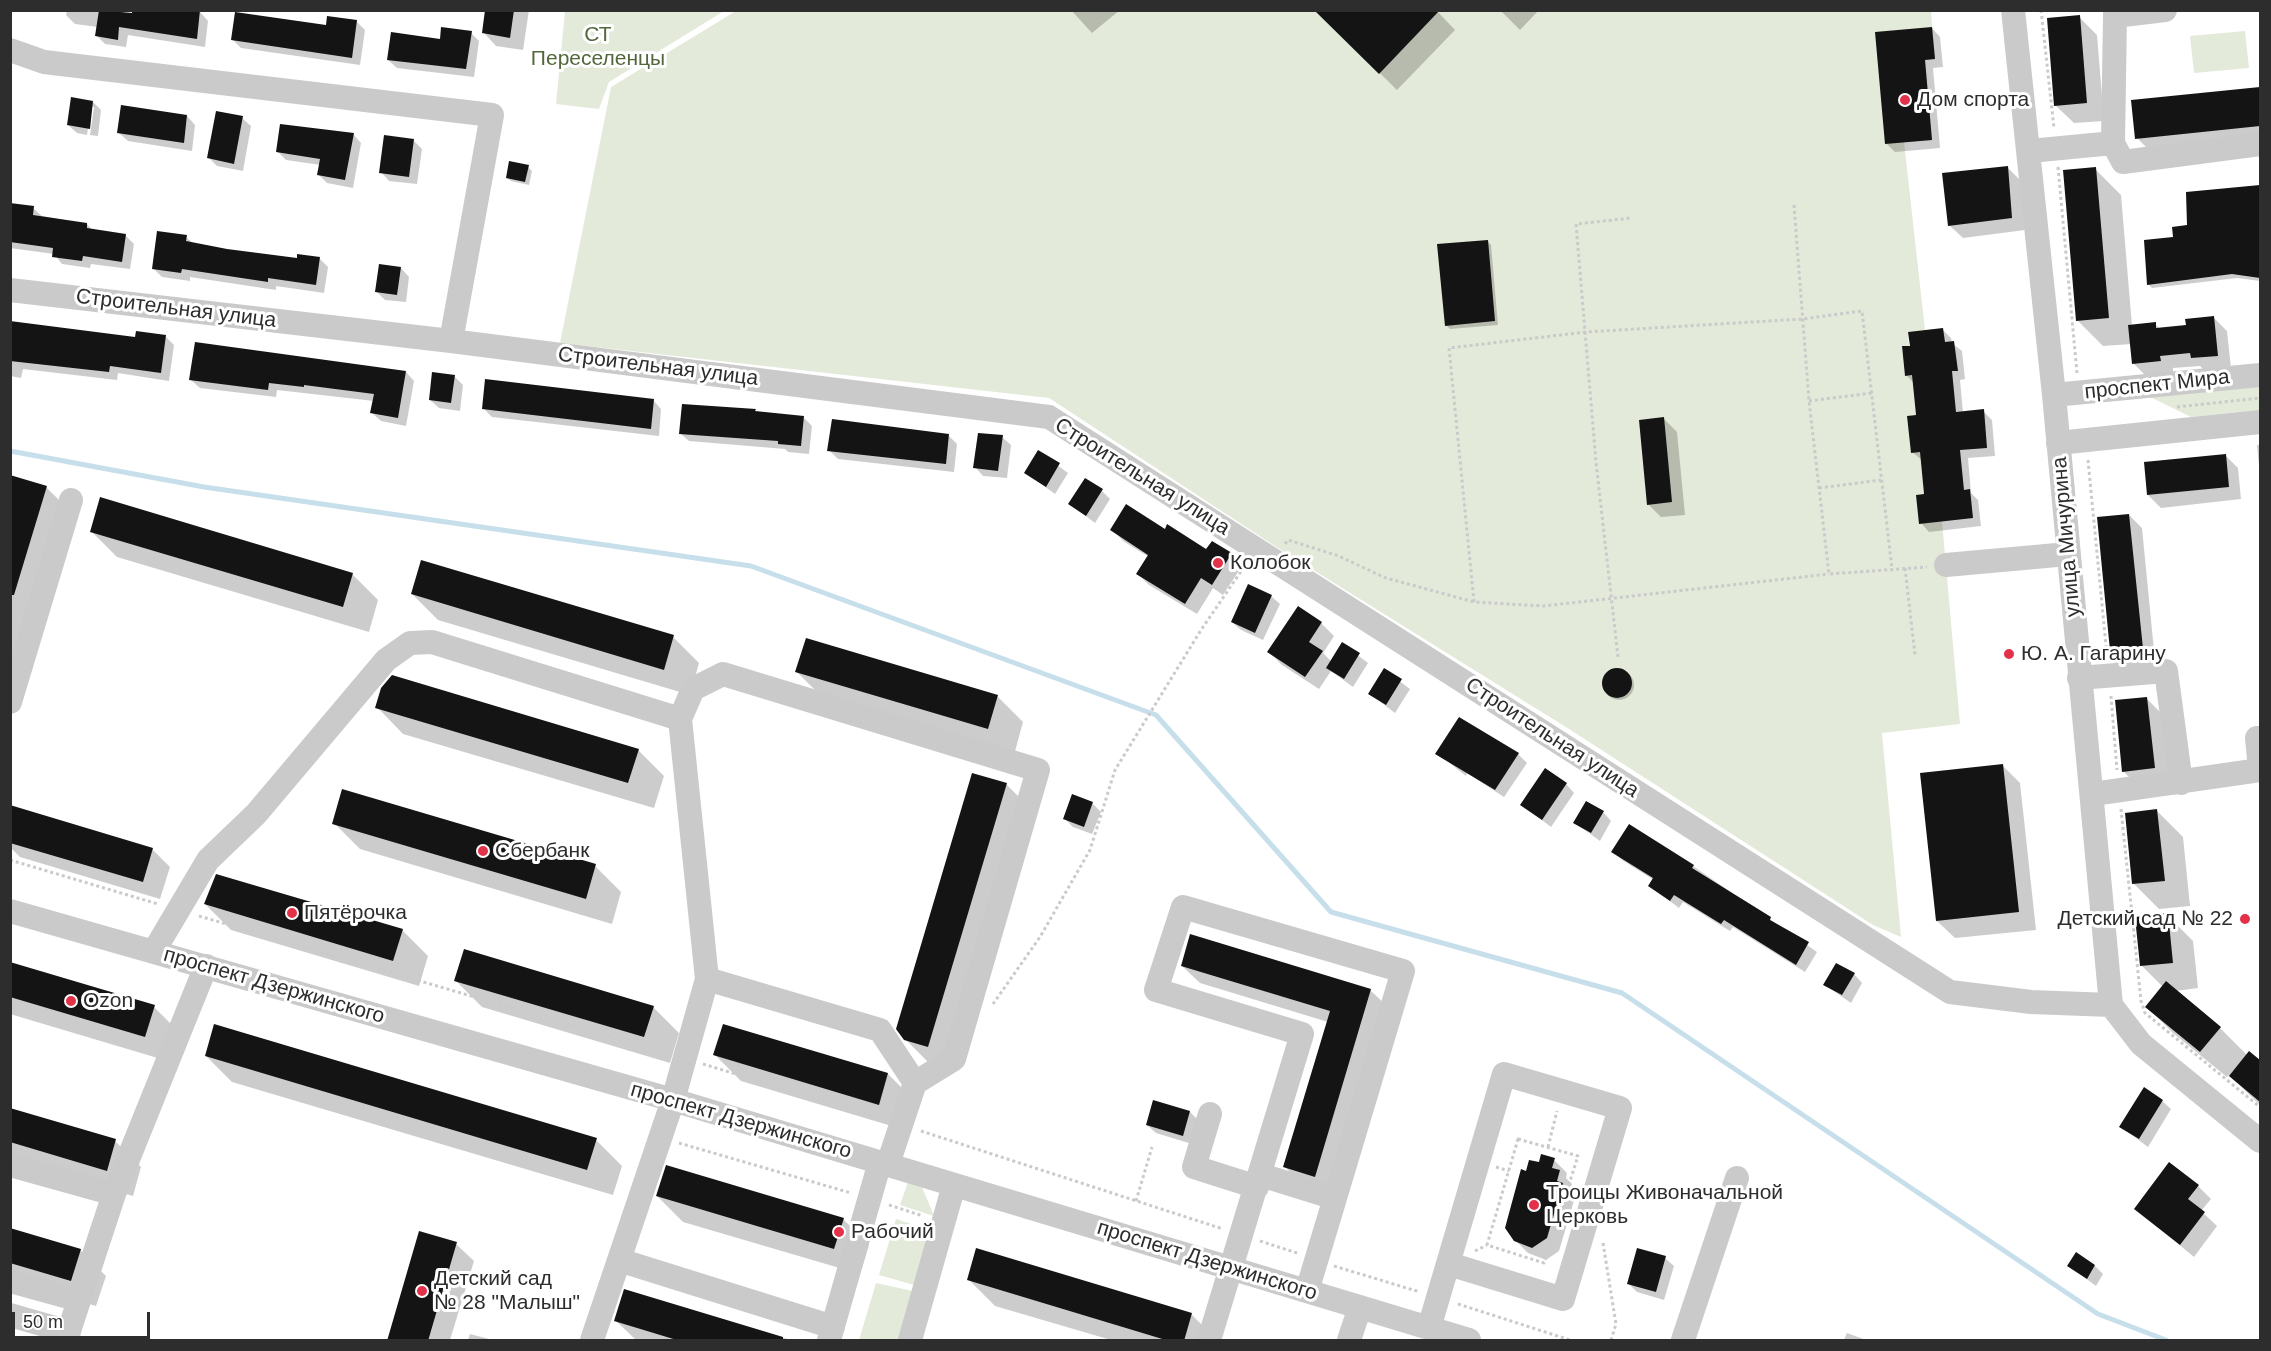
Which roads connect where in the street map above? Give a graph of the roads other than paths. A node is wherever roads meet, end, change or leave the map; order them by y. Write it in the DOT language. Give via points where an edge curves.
graph roads {
  1 [pos="2013,10"];
  2 [pos="2165,10"];
  3 [pos="2115,13"];
  4 [pos="10,50"];
  5 [pos="2113,143"];
  6 [pos="2260,144"];
  7 [pos="2030,151"];
  8 [pos="10,290"];
  9 [pos="451,341"];
  10 [pos="2260,375"];
  11 [pos="2054,395"];
  12 [pos="2260,423"];
  13 [pos="2058,443"];
  14 [pos="71,500"];
  15 [pos="2068,554"];
  16 [pos="1946,565"];
  17 [pos="2079,678"];
  18 [pos="10,702"];
  19 [pos="680,719"];
  20 [pos="2260,738"];
  21 [pos="2181,783"];
  22 [pos="2092,794"];
  23 [pos="10,911"];
  24 [pos="154,951"];
  25 [pos="206,966"];
  26 [pos="707,979"];
  27 [pos="2111,1005"];
  28 [pos="915,1083"];
  29 [pos="673,1100"];
  30 [pos="1209,1114"];
  31 [pos="2260,1141"];
  32 [pos="884,1163"];
  33 [pos="10,1165"];
  34 [pos="1737,1178"];
  35 [pos="1259,1181"];
  36 [pos="954,1185"];
  37 [pos="114,1194"];
  38 [pos="1335,1198"];
  39 [pos="619,1260"];
  40 [pos="1449,1264"];
  41 [pos="1232,1268"];
  42 [pos="10,1281"];
  43 [pos="1307,1291"];
  44 [pos="79,1300"];
  45 [pos="1360,1307"];
  46 [pos="10,1315"];
  47 [pos="1429,1328"];
  48 [pos="831,1334"];
  49 [pos="68,1336"];
  50 [pos="592,1341"];
  51 [pos="910,1341"];
  52 [pos="1209,1341"];
  53 [pos="1350,1341"];
  54 [pos="1469,1341"];
  55 [pos="1683,1341"];
  1 -- 7 [label="street, улица Мичурина"];
  2 -- 3 [label="street"];
  3 -- 5 [label="street"];
  4 -- 9 [label="street" via="44,62 492,115"];
  5 -- 6 [label="street" via="2123,162"];
  5 -- 7 [label="street"];
  7 -- 11 [label="street, улица Мичурина"];
  8 -- 9 [label="street, Строительная улица"];
  9 -- 27 [label="street, Строительная улица" via="1049,417 1950,992 2031,1002"];
  10 -- 11 [label="street, проспект Мира"];
  11 -- 13 [label="street, улица Мичурина"];
  12 -- 13 [label="street"];
  13 -- 15 [label="street, улица Мичурина"];
  14 -- 18 [label="street"];
  15 -- 16 [label="street"];
  15 -- 17 [label="street, улица Мичурина"];
  17 -- 21 [label="street" via="2166,671"];
  17 -- 22 [label="street, улица Мичурина"];
  19 -- 24 [label="street" via="432,642 410,643 386,660 256,814 208,860"];
  19 -- 26 [label="street"];
  19 -- 28 [label="street" via="693,689 723,674 1038,770 954,1059"];
  20 -- 21 [label="street" via="2260,770"];
  21 -- 22 [label="street"];
  22 -- 27 [label="street, улица Мичурина"];
  23 -- 24 [label="street, проспект Дзержинского"];
  24 -- 25 [label="street, проспект Дзержинского"];
  25 -- 29 [label="street, проспект Дзержинского"];
  25 -- 37 [label="street"];
  26 -- 28 [label="street" via="880,1030"];
  26 -- 29 [label="street"];
  27 -- 31 [label="street" via="2141,1044"];
  28 -- 32 [label="street" via="902,1125"];
  29 -- 32 [label="street, проспект Дзержинского"];
  29 -- 39 [label="street"];
  30 -- 35 [label="street" via="1194,1167"];
  32 -- 36 [label="street, проспект Дзержинского"];
  32 -- 48 [label="street" via="869,1199"];
  33 -- 37 [label="street"];
  34 -- 55 [label="street"];
  35 -- 38 [label="street"];
  35 -- 38 [label="street" via="1302,1034 1156,990 1183,907 1403,971"];
  35 -- 41 [label="street"];
  36 -- 41 [label="street, проспект Дзержинского"];
  36 -- 51 [label="street"];
  37 -- 44 [label="street"];
  38 -- 43 [label="street"];
  39 -- 48 [label="street"];
  39 -- 50 [label="street"];
  40 -- 40 [label="street" via="1504,1074 1620,1108 1563,1299"];
  40 -- 47 [label="street"];
  41 -- 43 [label="street, проспект Дзержинского"];
  41 -- 52 [label="street"];
  42 -- 44 [label="street"];
  43 -- 45 [label="street, проспект Дзержинского"];
  44 -- 49 [label="street"];
  45 -- 47 [label="street, проспект Дзержинского"];
  45 -- 53 [label="street"];
  46 -- 49 [label="street"];
  47 -- 54 [label="street, проспект Дзержинского"];
}
